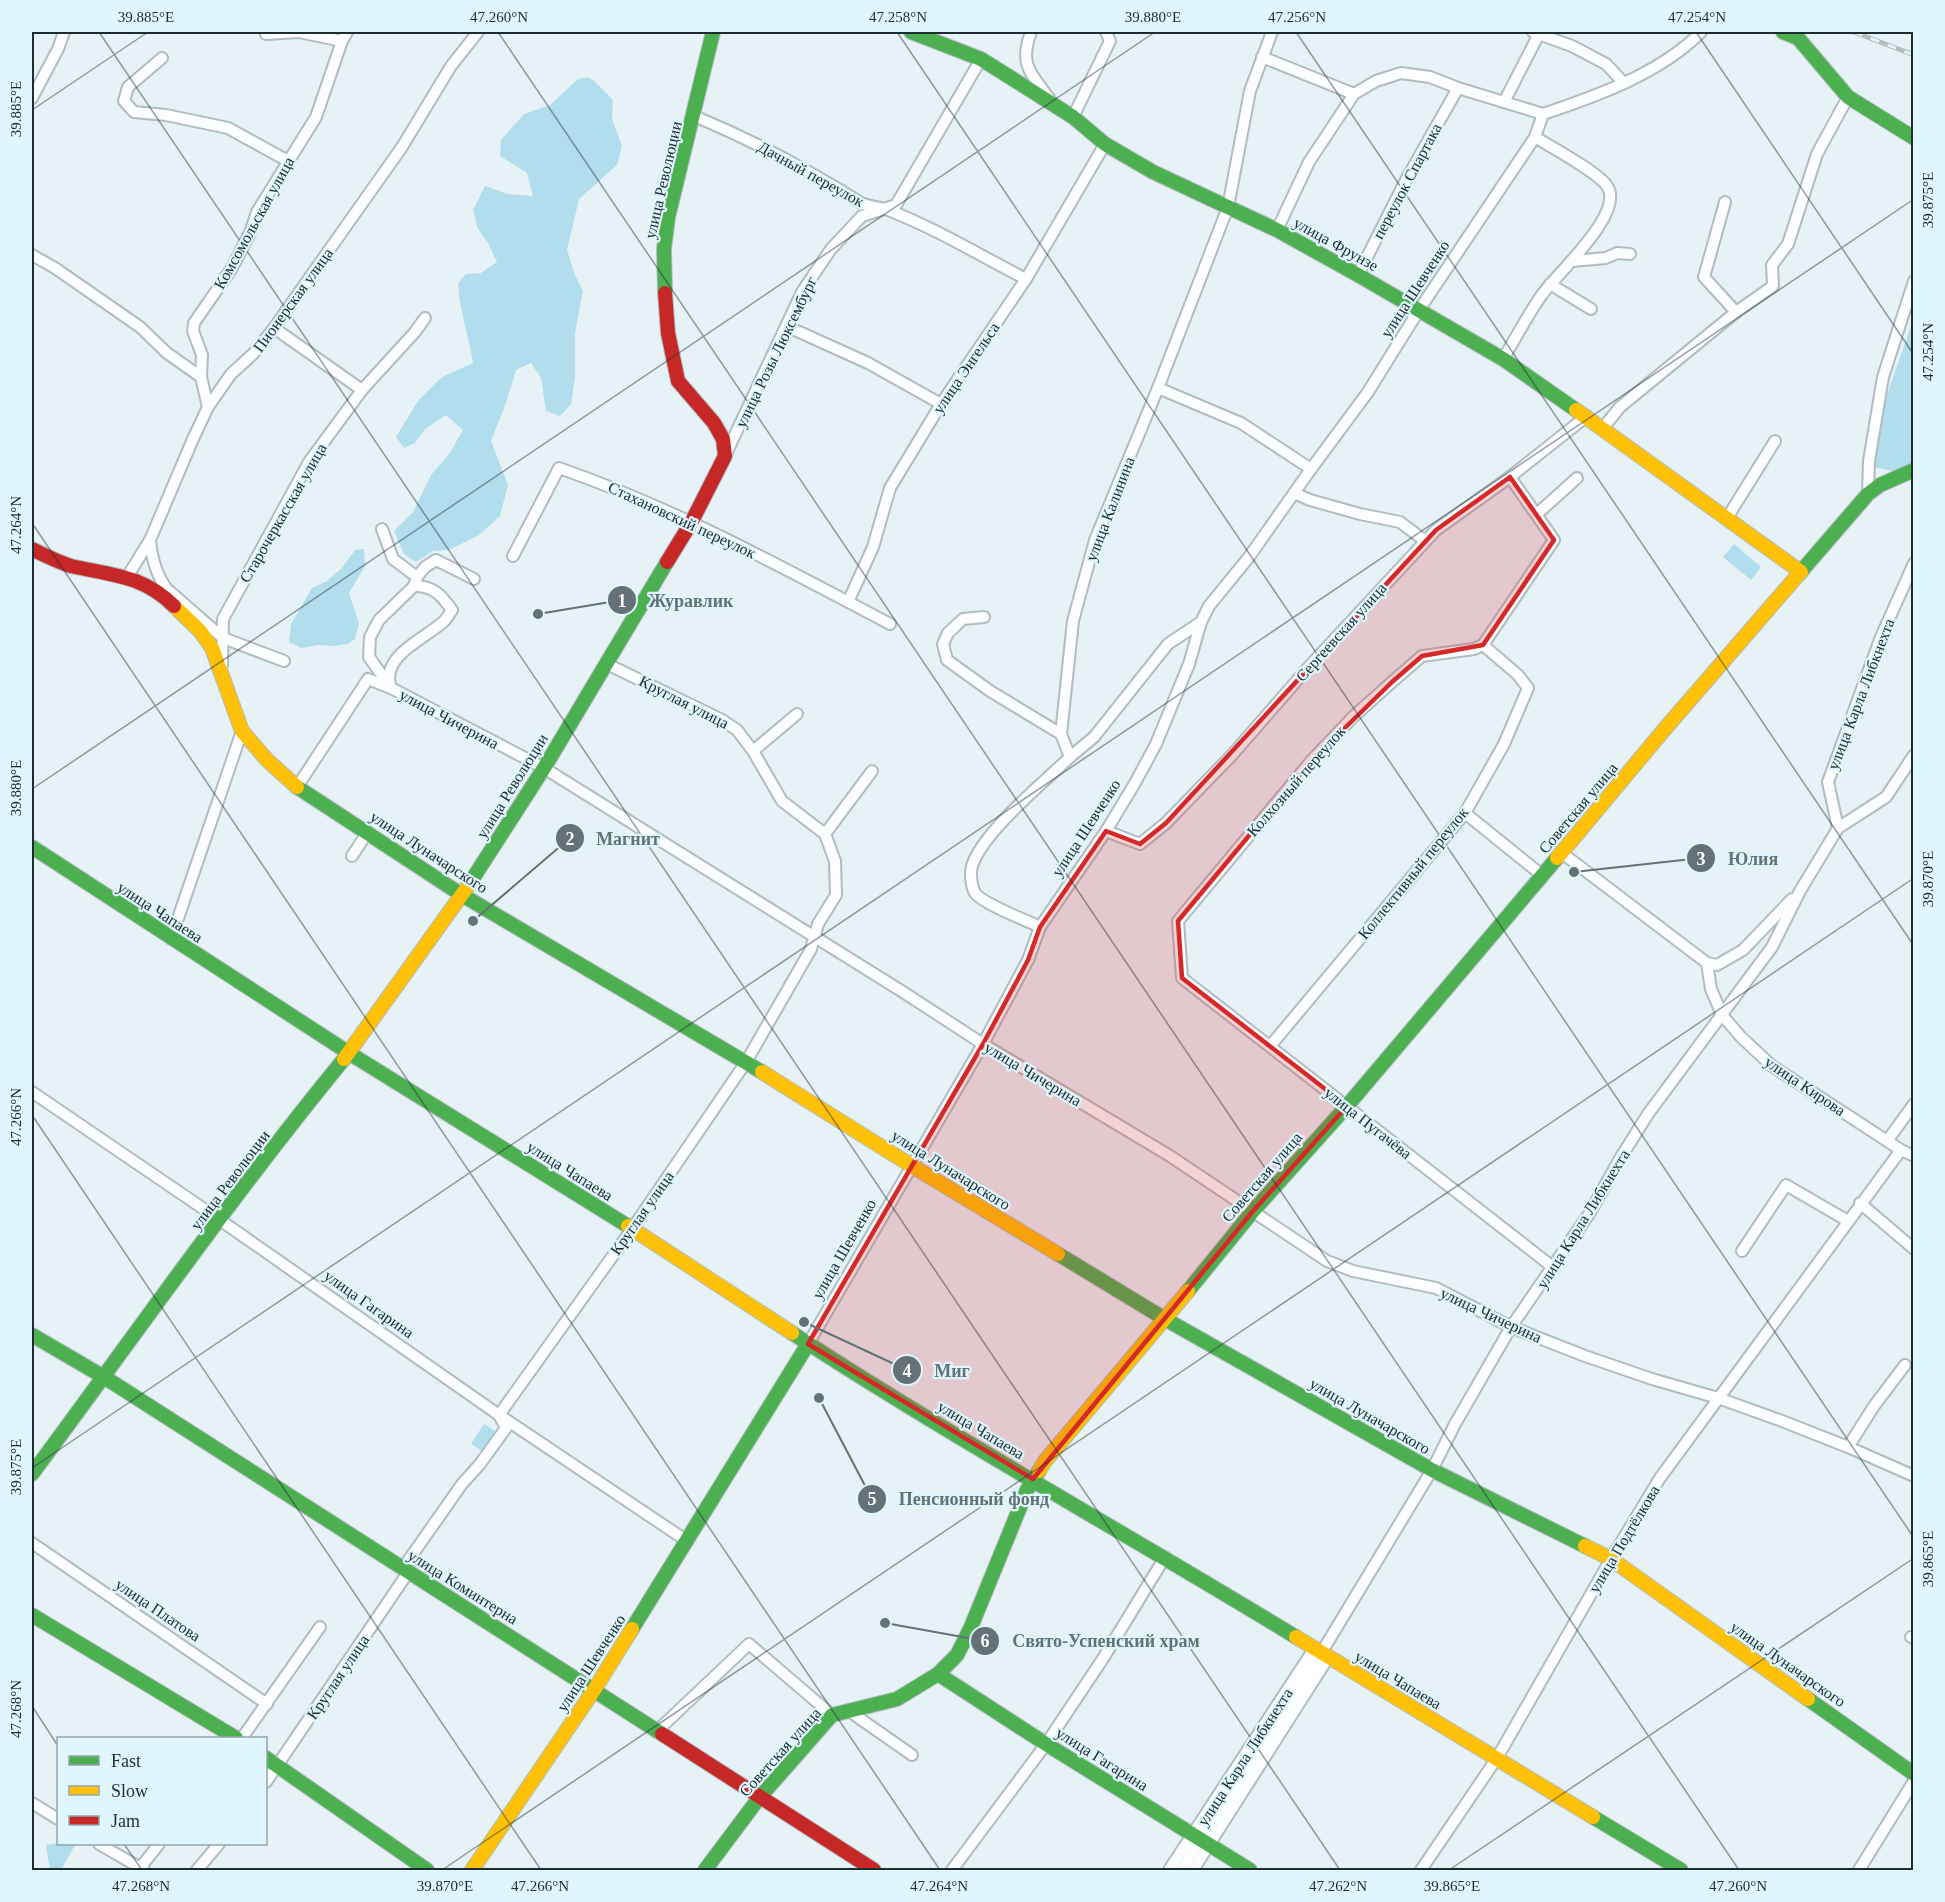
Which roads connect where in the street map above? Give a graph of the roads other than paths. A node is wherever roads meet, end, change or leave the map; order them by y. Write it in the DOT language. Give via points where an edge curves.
graph roads {
  1 [pos="64,32"];
  2 [pos="478,32"];
  3 [pos="713,32"];
  4 [pos="911,32"];
  5 [pos="1031,32"];
  6 [pos="1106,32"];
  7 [pos="1272,32"];
  8 [pos="1701,32"];
  9 [pos="1783,32"];
  10 [pos="1536,33"];
  11 [pos="266,34"];
  12 [pos="345,36"];
  13 [pos="1262,57"];
  14 [pos="162,58"];
  15 [pos="981,59"];
  16 [pos="1623,82"];
  17 [pos="1458,88"];
  18 [pos="1354,94"];
  19 [pos="1848,97"];
  20 [pos="32,98"];
  21 [pos="1504,102"];
  22 [pos="1052,103"];
  23 [pos="1543,114"];
  24 [pos="694,116"];
  25 [pos="1073,117"];
  26 [pos="1535,137"];
  27 [pos="1914,138"];
  28 [pos="1105,144"];
  29 [pos="288,161"];
  30 [pos="1725,202"];
  31 [pos="1228,207"];
  32 [pos="885,209"];
  33 [pos="1277,230"];
  34 [pos="1630,254"];
  35 [pos="32,255"];
  36 [pos="1572,261"];
  37 [pos="1358,274"];
  38 [pos="1026,279"];
  39 [pos="1914,281"];
  40 [pos="1550,284"];
  41 [pos="1591,309"];
  42 [pos="1419,310"];
  43 [pos="1736,312"];
  44 [pos="425,318"];
  45 [pos="786,326"];
  46 [pos="274,328"];
  47 [pos="1503,359"];
  48 [pos="201,377"];
  49 [pos="1158,388"];
  50 [pos="362,390"];
  51 [pos="941,404"];
  52 [pos="208,407"];
  53 [pos="1587,417"];
  54 [pos="1604,428"];
  55 [pos="1775,441"];
  56 [pos="725,456"];
  57 [pos="1311,469"];
  58 [pos="1914,470"];
  59 [pos="1510,477"];
  60 [pos="1577,478"];
  61 [pos="1294,494"];
  62 [pos="1868,494"];
  63 [pos="1537,514"];
  64 [pos="1727,518"];
  65 [pos="691,522"];
  66 [pos="382,529"];
  67 [pos="150,540"];
  68 [pos="1425,541"];
  69 [pos="32,549"];
  70 [pos="513,556"];
  71 [pos="1914,563"];
  72 [pos="1801,572"];
  73 [pos="127,577"];
  74 [pos="474,579"];
  75 [pos="415,582"];
  76 [pos="848,602"];
  77 [pos="984,617"];
  78 [pos="1201,622"];
  79 [pos="890,624"];
  80 [pos="223,638"];
  81 [pos="1483,645"];
  82 [pos="284,661"];
  83 [pos="607,664"];
  84 [pos="222,669"];
  85 [pos="391,688"];
  86 [pos="797,714"];
  87 [pos="242,731"];
  88 [pos="1061,734"];
  89 [pos="753,750"];
  90 [pos="1914,755"];
  91 [pos="1070,757"];
  92 [pos="544,768"];
  93 [pos="872,771"];
  94 [pos="297,787"];
  95 [pos="1466,813"];
  96 [pos="1838,828"];
  97 [pos="1106,831"];
  98 [pos="367,833"];
  99 [pos="825,834"];
  100 [pos="32,847"];
  101 [pos="1562,853"];
  102 [pos="352,856"];
  103 [pos="1543,876"];
  104 [pos="1800,891"];
  105 [pos="462,895"];
  106 [pos="1040,927"];
  107 [pos="815,937"];
  108 [pos="171,939"];
  109 [pos="1707,963"];
  110 [pos="1182,978"];
  111 [pos="1722,1015"];
  112 [pos="983,1044"];
  113 [pos="1271,1045"];
  114 [pos="349,1053"];
  115 [pos="746,1062"];
  116 [pos="32,1092"];
  117 [pos="1914,1104"];
  118 [pos="1347,1106"];
  119 [pos="1887,1141"];
  120 [pos="1900,1150"];
  121 [pos="1914,1156"];
  122 [pos="912,1166"];
  123 [pos="1860,1203"];
  124 [pos="1253,1211"];
  125 [pos="220,1220"];
  126 [pos="1848,1221"];
  127 [pos="632,1229"];
  128 [pos="1914,1249"];
  129 [pos="1742,1251"];
  130 [pos="1554,1268"];
  131 [pos="1165,1319"];
  132 [pos="1511,1327"];
  133 [pos="32,1335"];
  134 [pos="808,1344"];
  135 [pos="1905,1365"];
  136 [pos="104,1377"];
  137 [pos="1718,1398"];
  138 [pos="499,1415"];
  139 [pos="1848,1447"];
  140 [pos="1432,1470"];
  141 [pos="32,1474"];
  142 [pos="1914,1476"];
  143 [pos="1033,1479"];
  144 [pos="687,1541"];
  145 [pos="32,1543"];
  146 [pos="1165,1557"];
  147 [pos="1611,1558"];
  148 [pos="406,1570"];
  149 [pos="32,1615"];
  150 [pos="320,1627"];
  151 [pos="1322,1653"];
  152 [pos="938,1674"];
  153 [pos="594,1690"];
  154 [pos="267,1704"];
  155 [pos="849,1712"];
  156 [pos="832,1715"];
  157 [pos="657,1732"];
  158 [pos="234,1737"];
  159 [pos="243,1737"];
  160 [pos="1046,1744"];
  161 [pos="912,1755"];
  162 [pos="1497,1758"];
  163 [pos="271,1762"];
  164 [pos="1914,1774"];
  165 [pos="267,1778"];
  166 [pos="1914,1781"];
  167 [pos="759,1798"];
  168 [pos="32,1803"];
  169 [pos="57,1818"];
  170 [pos="1202,1840"];
  171 [pos="101,1845"];
  172 [pos="158,1845"];
  173 [pos="218,1845"];
  174 [pos="142,1869"];
  175 [pos="197,1870"];
  176 [pos="427,1870"];
  177 [pos="472,1870"];
  178 [pos="705,1870"];
  179 [pos="874,1870"];
  180 [pos="952,1870"];
  181 [pos="1169,1870"];
  182 [pos="1181,1870"];
  183 [pos="1193,1870"];
  184 [pos="1250,1870"];
  185 [pos="1421,1870"];
  186 [pos="1681,1870"];
  187 [pos="1859,1870"];
  1 -- 20 [label="street"];
  2 -- 46 [label="street, Пионерская улица"];
  3 -- 24 [label="street, улица Революции"];
  4 -- 15 [label="street, улица Фрунзе"];
  5 -- 22 [label="street" via="1025,53 1027,66"];
  6 -- 25 [label="street" via="1110,41"];
  7 -- 13 [label="street, улица Калинина"];
  8 -- 16 [label="street" via="1656,68"];
  9 -- 19 [label="street" via="1798,38"];
  10 -- 16 [label="street" via="1606,64"];
  10 -- 21 [label="street"];
  11 -- 12 [label="street, Комсомольская улица"];
  12 -- 29 [label="street, Комсомольская улица" via="316,117"];
  13 -- 18 [label="street"];
  13 -- 31 [label="street, улица Калинина" via="1250,91"];
  14 -- 29 [label="street" via="128,87 124,101 134,112 228,128"];
  15 -- 22 [label="street, улица Фрунзе"];
  15 -- 32 [label="street, улица Розы Люксембург" via="896,205"];
  16 -- 23 [label="street"];
  17 -- 18 [label="street" via="1430,77 1401,73"];
  17 -- 21 [label="street"];
  17 -- 37 [label="street, переулок Спартака"];
  18 -- 33 [label="street" via="1309,162"];
  19 -- 27 [label="street"];
  19 -- 43 [label="street" via="1817,154 1788,244 1772,265 1773,286"];
  21 -- 23 [label="street"];
  22 -- 25 [label="street, улица Фрунзе"];
  23 -- 26 [label="street, улица Шевченко"];
  24 -- 32 [label="street, Дачный переулок" via="735,132 861,203"];
  24 -- 56 [label="street, улица Революции" via="668,217 664,249 668,333 678,381 714,423 723,439"];
  25 -- 28 [label="street, улица Фрунзе"];
  26 -- 36 [label="street" via="1600,178 1609,188 1611,201 1605,217"];
  26 -- 42 [label="street, улица Шевченко"];
  28 -- 31 [label="street, улица Фрунзе" via="1153,172"];
  28 -- 38 [label="street, улица Энгельса"];
  29 -- 48 [label="street, Комсомольская улица" via="257,212 232,268 194,323 202,355"];
  30 -- 43 [label="street" via="1704,277"];
  31 -- 33 [label="street, улица Фрунзе"];
  31 -- 49 [label="street, улица Калинина"];
  32 -- 38 [label="street, Дачный переулок"];
  32 -- 45 [label="street, улица Розы Люксембург" via="862,216 831,249 802,292"];
  33 -- 37 [label="street, улица Фрунзе"];
  34 -- 36 [label="street"];
  35 -- 48 [label="street" via="140,327"];
  36 -- 40 [label="street"];
  37 -- 42 [label="street, улица Фрунзе"];
  38 -- 51 [label="street, улица Энгельса"];
  39 -- 62 [label="street" via="1883,377 1869,461"];
  40 -- 41 [label="street"];
  40 -- 47 [label="street"];
  42 -- 47 [label="street, улица Фрунзе"];
  42 -- 57 [label="street, улица Шевченко" via="1368,392"];
  43 -- 54 [label="street" via="1620,407"];
  44 -- 50 [label="street, Старочеркасская улица"];
  45 -- 51 [label="street" via="868,363"];
  45 -- 56 [label="street, улица Розы Люксембург"];
  46 -- 50 [label="street"];
  46 -- 52 [label="street, Пионерская улица" via="231,374"];
  47 -- 53 [label="street, улица Фрунзе"];
  48 -- 52 [label="street, Комсомольская улица"];
  49 -- 57 [label="street" via="1241,423"];
  49 -- 88 [label="street, улица Калинина" via="1095,540 1073,621"];
  50 -- 80 [label="street, Старочеркасская улица" via="309,462 223,619"];
  51 -- 76 [label="street, улица Энгельса" via="890,488 873,547"];
  52 -- 67 [label="street, Пионерская улица"];
  53 -- 54 [label="street, улица Фрунзе"];
  53 -- 59 [label="street, Сергеевская улица"];
  54 -- 64 [label="street, улица Фрунзе"];
  55 -- 64 [label="street"];
  56 -- 65 [label="street, улица Революции"];
  57 -- 61 [label="street, улица Шевченко"];
  58 -- 62 [label="street, Советская улица" via="1892,478"];
  59 -- 63 [label="street"];
  59 -- 68 [label="street, Сергеевская улица"];
  60 -- 63 [label="street"];
  61 -- 68 [label="street" via="1400,522"];
  61 -- 78 [label="street, улица Шевченко"];
  62 -- 72 [label="street, Советская улица"];
  63 -- 81 [label="street" via="1554,540"];
  64 -- 72 [label="street, улица Фрунзе"];
  65 -- 70 [label="street, Стахановский переулок" via="559,468"];
  65 -- 76 [label="street, Стахановский переулок"];
  65 -- 83 [label="street, улица Революции"];
  66 -- 75 [label="street" via="393,559"];
  67 -- 73 [label="street, Пионерская улица"];
  67 -- 80 [label="street" via="155,569 167,590"];
  68 -- 97 [label="street, Сергеевская улица" via="1166,823 1140,844"];
  69 -- 73 [label="street, улица Луначарского" via="68,565"];
  71 -- 96 [label="street, улица Карла Либкнехта" via="1881,637 1828,782"];
  72 -- 101 [label="street, Советская улица"];
  73 -- 84 [label="street, улица Луначарского" via="151,588 186,616 212,648"];
  74 -- 75 [label="street" via="436,560 425,567"];
  75 -- 85 [label="street" via="379,620 370,637 369,657"];
  75 -- 85 [label="street" via="440,595 452,610 445,622 411,643 393,665 388,677"];
  76 -- 79 [label="street, Стахановский переулок"];
  77 -- 88 [label="street" via="963,619 948,633 943,644 947,660"];
  78 -- 91 [label="street, улица Шевченко" via="1168,644 1094,737"];
  78 -- 97 [label="street, улица Шевченко" via="1189,664 1156,744"];
  80 -- 82 [label="street"];
  80 -- 84 [label="street, Старочеркасская улица"];
  81 -- 95 [label="street, Коллективный переулок" via="1528,688 1504,744"];
  81 -- 110 [label="street, Колхозный переулок" via="1422,656 1312,759 1178,921"];
  83 -- 89 [label="street, Круглая улица" via="722,720 737,730"];
  83 -- 92 [label="street, улица Революции"];
  84 -- 87 [label="street, улица Луначарского"];
  85 -- 92 [label="street, улица Чичерина"];
  85 -- 94 [label="street, улица Чичерина" via="368,679"];
  86 -- 89 [label="street"];
  87 -- 94 [label="street, улица Луначарского"];
  87 -- 108 [label="street"];
  88 -- 91 [label="street, улица Калинина"];
  89 -- 99 [label="street, Круглая улица" via="782,801"];
  90 -- 96 [label="street, улица Карла Либкнехта" via="1886,797"];
  91 -- 106 [label="street" via="991,833 971,867 974,891 982,900"];
  92 -- 105 [label="street, улица Революции"];
  92 -- 107 [label="street, улица Чичерина"];
  93 -- 99 [label="street"];
  94 -- 98 [label="street, улица Луначарского"];
  95 -- 103 [label="street"];
  95 -- 113 [label="street, Коллективный переулок"];
  96 -- 104 [label="street, улица Карла Либкнехта"];
  97 -- 106 [label="street, улица Шевченко"];
  98 -- 102 [label="street"];
  98 -- 105 [label="street, улица Луначарского"];
  99 -- 107 [label="street, Круглая улица" via="835,861 836,895 818,924"];
  100 -- 108 [label="street, улица Чапаева"];
  101 -- 103 [label="street, Советская улица"];
  101 -- 109 [label="street"];
  103 -- 118 [label="street, Советская улица"];
  104 -- 109 [label="street" via="1743,950 1717,965"];
  104 -- 111 [label="street, улица Карла Либкнехта" via="1772,947"];
  105 -- 114 [label="street, улица Революции"];
  105 -- 115 [label="street, улица Луначарского"];
  106 -- 112 [label="street, улица Шевченко" via="1028,960"];
  107 -- 112 [label="street, улица Чичерина"];
  107 -- 115 [label="street, Круглая улица"];
  108 -- 114 [label="street, улица Чапаева"];
  109 -- 111 [label="street, улица Кирова" via="1711,989"];
  110 -- 113 [label="street, улица Пугачёва"];
  111 -- 119 [label="street, улица Кирова" via="1772,1066"];
  111 -- 130 [label="street, улица Карла Либкнехта" via="1648,1114"];
  112 -- 122 [label="street, улица Шевченко"];
  112 -- 124 [label="street, улица Чичерина" via="1170,1156"];
  113 -- 118 [label="street, улица Пугачёва"];
  114 -- 125 [label="street, улица Революции"];
  114 -- 127 [label="street, улица Чапаева"];
  115 -- 122 [label="street, улица Луначарского"];
  115 -- 127 [label="street, Круглая улица"];
  116 -- 125 [label="street, улица Гагарина"];
  117 -- 119 [label="street"];
  118 -- 124 [label="street, Советская улица"];
  118 -- 130 [label="street, улица Пугачёва"];
  119 -- 120 [label="street, улица Кирова"];
  120 -- 121 [label="street, улица Кирова"];
  120 -- 123 [label="street, улица Подтёлкова"];
  122 -- 131 [label="street, улица Луначарского"];
  122 -- 134 [label="street, улица Шевченко"];
  123 -- 126 [label="street, улица Подтёлкова"];
  123 -- 128 [label="street"];
  124 -- 131 [label="street, Советская улица"];
  124 -- 132 [label="street, улица Чичерина" via="1327,1261 1353,1271 1436,1288"];
  125 -- 136 [label="street, улица Революции"];
  125 -- 138 [label="street, улица Гагарина"];
  126 -- 129 [label="street" via="1786,1185"];
  126 -- 137 [label="street, улица Подтёлкова"];
  127 -- 134 [label="street, улица Чапаева"];
  127 -- 138 [label="street, Круглая улица"];
  130 -- 132 [label="street, улица Карла Либкнехта"];
  131 -- 140 [label="street, улица Луначарского"];
  131 -- 143 [label="street, Советская улица"];
  132 -- 137 [label="street, улица Чичерина" via="1652,1379"];
  132 -- 140 [label="street, улица Карла Либкнехта"];
  133 -- 136 [label="street, улица Коминтерна"];
  134 -- 143 [label="street, улица Чапаева"];
  134 -- 144 [label="street, улица Шевченко"];
  135 -- 139 [label="street"];
  136 -- 141 [label="street, улица Революции"];
  136 -- 148 [label="street, улица Коминтерна"];
  137 -- 139 [label="street, улица Чичерина"];
  137 -- 147 [label="street, улица Подтёлкова" via="1660,1478"];
  138 -- 144 [label="street, улица Гагарина"];
  138 -- 148 [label="street, Круглая улица" via="506,1428 462,1484"];
  139 -- 142 [label="street, улица Чичерина"];
  140 -- 147 [label="street, улица Луначарского"];
  140 -- 151 [label="street, улица Карла Либкнехта"];
  143 -- 146 [label="street, улица Чапаева"];
  143 -- 152 [label="street, Советская улица" via="971,1627 957,1655"];
  144 -- 153 [label="street, улица Шевченко"];
  145 -- 154 [label="street, улица Платова"];
  146 -- 151 [label="street, улица Чапаева"];
  146 -- 160 [label="street"];
  147 -- 162 [label="street, улица Подтёлкова"];
  147 -- 164 [label="street, улица Луначарского"];
  148 -- 153 [label="street, улица Коминтерна"];
  148 -- 163 [label="street, Круглая улица"];
  149 -- 158 [label="street"];
  150 -- 154 [label="street"];
  151 -- 162 [label="street, улица Чапаева"];
  151 -- 170 [label="street, улица Карла Либкнехта"];
  151 -- 170 [label="street, улица Карла Либкнехта"];
  152 -- 155 [label="street, Советская улица" via="897,1699"];
  152 -- 160 [label="street, улица Гагарина"];
  153 -- 157 [label="street, улица Коминтерна"];
  153 -- 177 [label="street, улица Шевченко"];
  154 -- 159 [label="street"];
  155 -- 156 [label="street, Советская улица"];
  155 -- 161 [label="street"];
  156 -- 157 [label="street" via="749,1644"];
  156 -- 167 [label="street, Советская улица"];
  157 -- 167 [label="street, улица Коминтерна"];
  160 -- 170 [label="street, улица Гагарина"];
  160 -- 180 [label="street"];
  162 -- 185 [label="street, улица Подтёлкова"];
  162 -- 186 [label="street, улица Чапаева"];
  163 -- 165 [label="street, Круглая улица"];
  163 -- 176 [label="street"];
  166 -- 187 [label="street"];
  167 -- 178 [label="street, Советская улица"];
  167 -- 179 [label="street, улица Коминтерна"];
  168 -- 169 [label="street"];
  170 -- 181 [label="street, улица Карла Либкнехта"];
  170 -- 182 [label="street, улица Карла Либкнехта"];
  170 -- 183 [label="street, улица Карла Либкнехта"];
  170 -- 184 [label="street, улица Гагарина"];
  171 -- 174 [label="street"];
  172 -- 174 [label="street"];
  173 -- 175 [label="street"];
}
